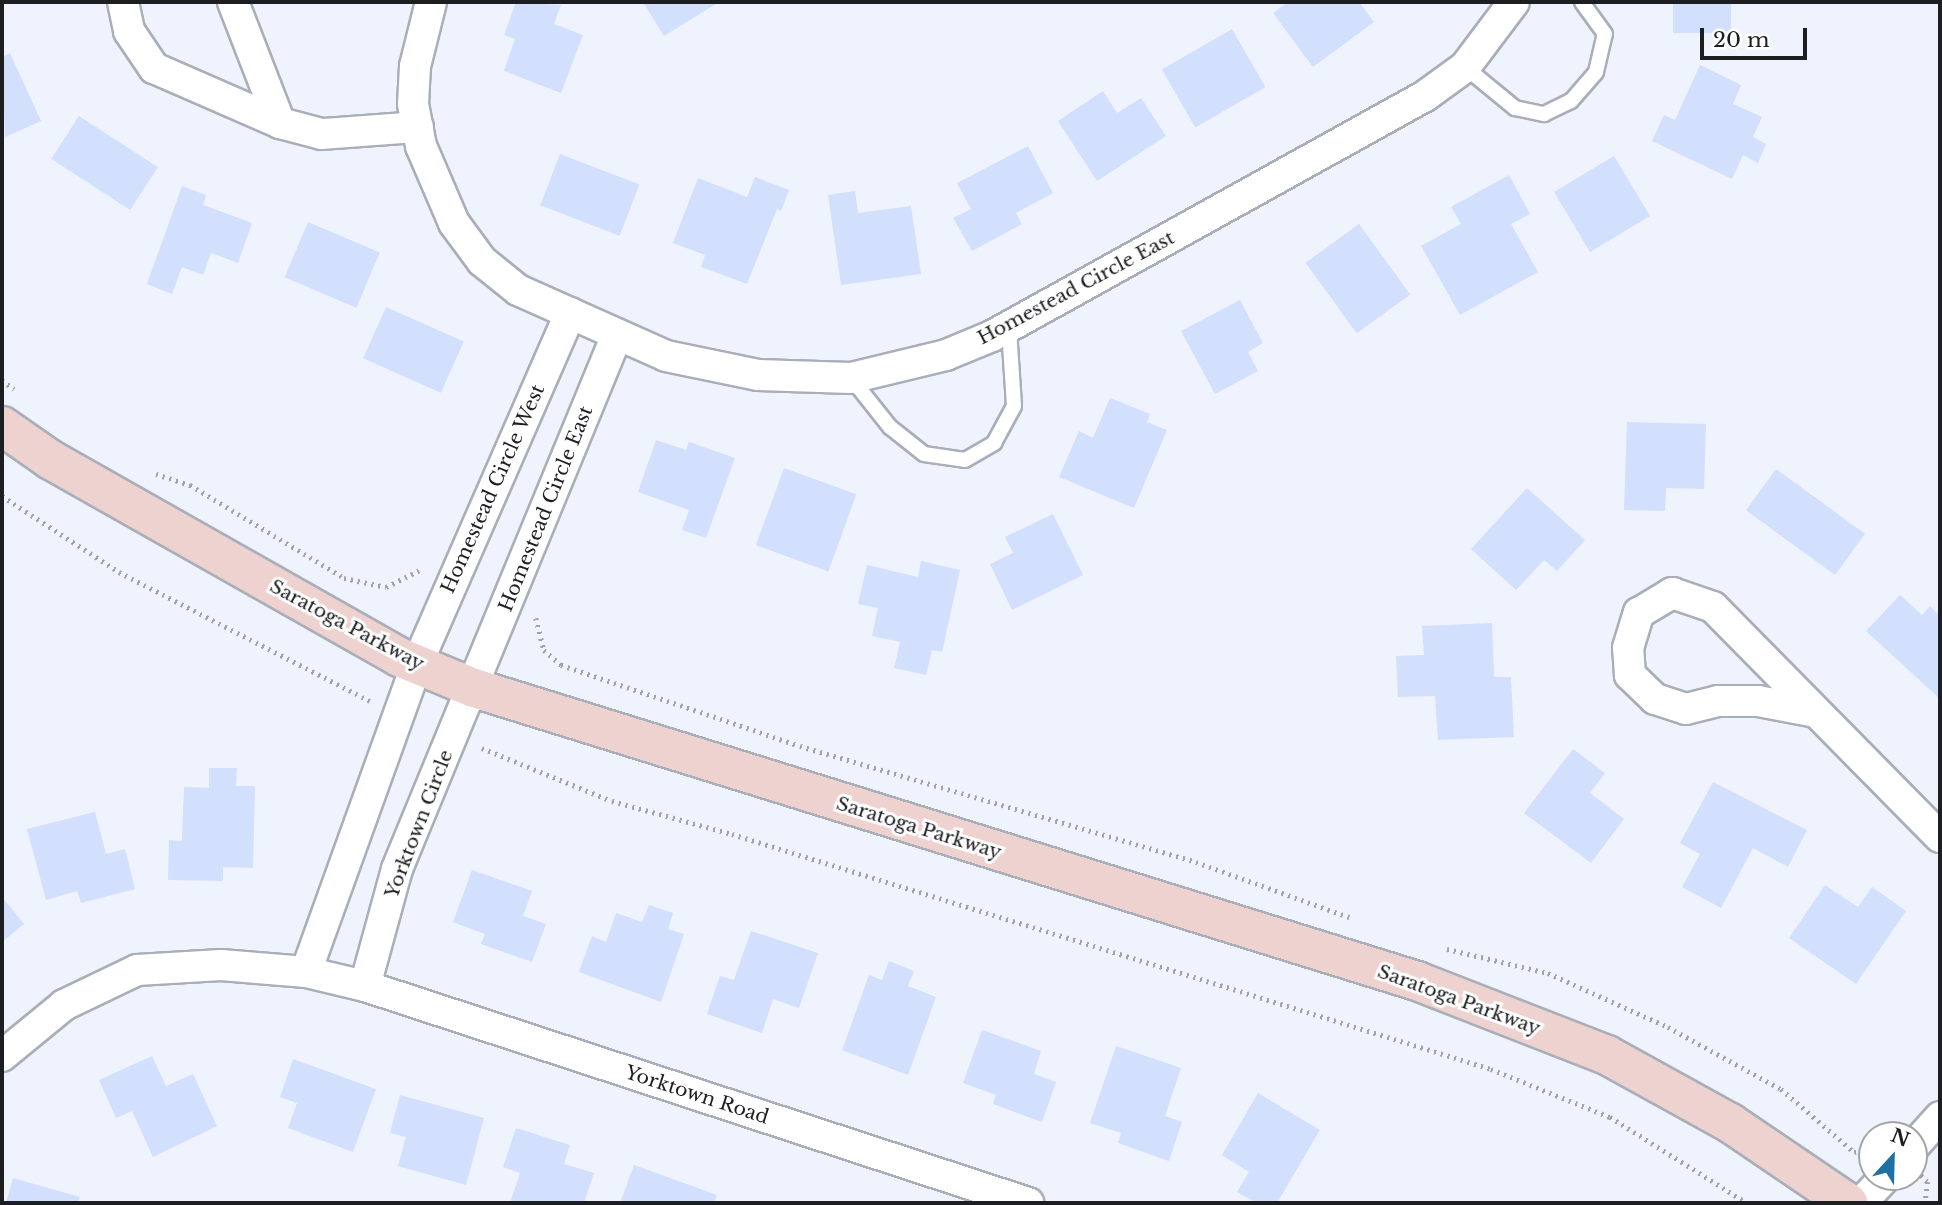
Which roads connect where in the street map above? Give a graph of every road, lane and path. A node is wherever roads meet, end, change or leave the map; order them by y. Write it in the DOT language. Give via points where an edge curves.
graph roads {
  1 [pos="123,2"];
  2 [pos="233,2"];
  3 [pos="430,2"];
  4 [pos="1514,2"];
  5 [pos="1582,2"];
  6 [pos="1465,67"];
  7 [pos="280,123"];
  8 [pos="418,127"];
  9 [pos="570,313"];
  10 [pos="1009,328"];
  11 [pos="617,335"];
  12 [pos="851,378"];
  13 [pos="2,380"];
  14 [pos="20,393"];
  15 [pos="2,426"];
  16 [pos="151,472"];
  17 [pos="2,496"];
  18 [pos="453,582"];
  19 [pos="508,603"];
  20 [pos="417,664"];
  21 [pos="474,688"];
  22 [pos="399,712"];
  23 [pos="1816,712"];
  24 [pos="453,736"];
  25 [pos="1940,837"];
  26 [pos="1357,920"];
  27 [pos="1432,946"];
  28 [pos="306,972"];
  29 [pos="365,986"];
  30 [pos="2,1056"];
  31 [pos="1940,1117"];
  32 [pos="1928,1130"];
  33 [pos="1858,1151"];
  34 [pos="1028,1203"];
  35 [pos="1746,1203"];
  36 [pos="1847,1203"];
  1 -- 7 [label="street" via="129,31 154,68"];
  2 -- 7 [label="street"];
  3 -- 8 [label="street" via="415,66"];
  4 -- 6 [label="street, Homestead Circle East"];
  5 -- 6 [label="lane" via="1605,34 1596,72 1571,101 1544,114 1515,108"];
  6 -- 10 [label="street, Homestead Circle East" via="1424,96"];
  7 -- 8 [label="street" via="322,134"];
  8 -- 9 [label="street" via="432,179 454,223 482,261 518,289"];
  9 -- 11 [label="street"];
  9 -- 18 [label="street, Homestead Circle West"];
  10 -- 12 [label="street, Homestead Circle East" via="946,355"];
  10 -- 12 [label="lane" via="1014,406 994,443 965,460 924,454 890,427"];
  11 -- 12 [label="street, Homestead Circle East" via="666,356 724,369 758,375"];
  11 -- 19 [label="street, Homestead Circle East"];
  13 -- 14 [label="path"];
  15 -- 20 [label="street, Saratoga Parkway" via="51,460"];
  16 -- 18 [label="path" via="190,485 344,578 386,586 423,569"];
  17 -- 22 [label="path" via="119,572 356,696"];
  18 -- 20 [label="street, Homestead Circle West"];
  19 -- 21 [label="street, Homestead Circle East"];
  19 -- 26 [label="path" via="536,618 544,650 561,665 800,746 1196,862"];
  20 -- 21 [label="street, Saratoga Parkway"];
  20 -- 22 [label="street"];
  21 -- 24 [label="street, Yorktown Circle"];
  21 -- 36 [label="street, Saratoga Parkway" via="1417,981 1607,1055 1730,1123"];
  22 -- 28 [label="street"];
  23 -- 23 [label="street" via="1713,607 1672,593 1639,612 1628,648 1630,675 1655,699 1686,709 1718,701 1758,701"];
  23 -- 25 [label="street"];
  24 -- 29 [label="street, Yorktown Circle" via="397,869"];
  24 -- 35 [label="path" via="612,802 732,834 1491,1069 1610,1117"];
  27 -- 33 [label="path" via="1548,973 1668,1027 1781,1089"];
  28 -- 29 [label="street"];
  28 -- 30 [label="street" via="222,964 137,970 64,1004"];
  29 -- 34 [label="street, Yorktown Road"];
  31 -- 32 [label="street"];
}
